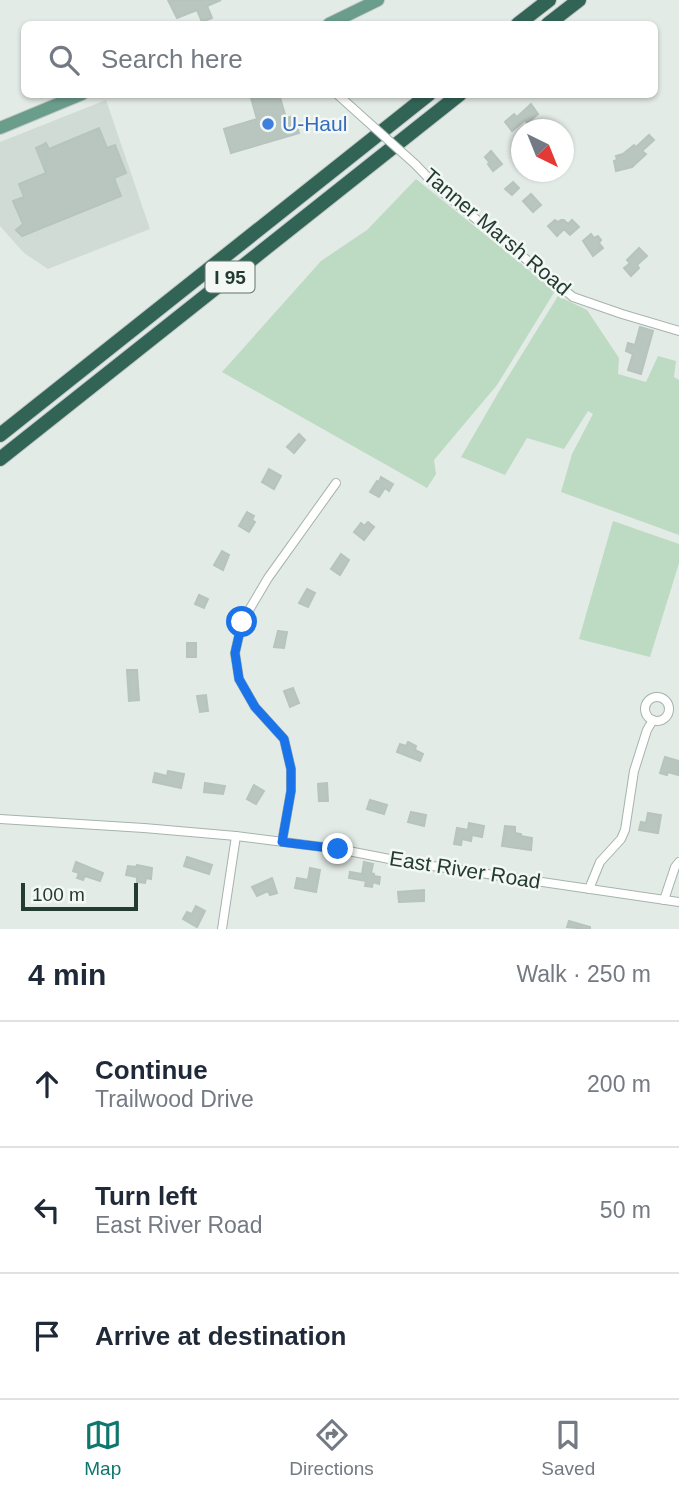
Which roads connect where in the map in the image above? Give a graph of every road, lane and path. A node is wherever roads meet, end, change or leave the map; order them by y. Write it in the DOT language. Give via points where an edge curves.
graph roads {
  1 [pos="378,0"];
  2 [pos="536,0"];
  3 [pos="549,0"];
  4 [pos="579,0"];
  5 [pos="335,21"];
  6 [pos="512,21"];
  7 [pos="522,21"];
  8 [pos="552,21"];
  9 [pos="72,98"];
  10 [pos="341,98"];
  11 [pos="423,98"];
  12 [pos="455,98"];
  13 [pos="0,128"];
  14 [pos="679,331"];
  15 [pos="0,435"];
  16 [pos="0,459"];
  17 [pos="336,483"];
  18 [pos="653,720"];
  19 [pos="0,819"];
  20 [pos="236,836"];
  21 [pos="282,842"];
  22 [pos="679,862"];
  23 [pos="589,889"];
  24 [pos="664,900"];
  25 [pos="679,902"];
  26 [pos="222,929"];
  1 -- 5 [label="main road"];
  2 -- 6 [label="highway"];
  3 -- 7 [label="highway"];
  4 -- 8 [label="highway"];
  9 -- 13 [label="main road"];
  10 -- 14 [label="street, Tanner Marsh Road, bridge" via="440,190 573,297"];
  11 -- 15 [label="highway, I 95"];
  12 -- 16 [label="highway, I 95"];
  17 -- 21 [label="street" via="268,578 242,622 235,653 239,679 255,707 284,739 291,791"];
  18 -- 23 [label="street" via="634,771 625,830 600,862"];
  19 -- 20 [label="street, East River Road"];
  20 -- 21 [label="street, East River Road"];
  20 -- 26 [label="street"];
  21 -- 23 [label="street, East River Road"];
  22 -- 24 [label="street"];
  23 -- 24 [label="street, East River Road"];
  24 -- 25 [label="street, East River Road"];
}
